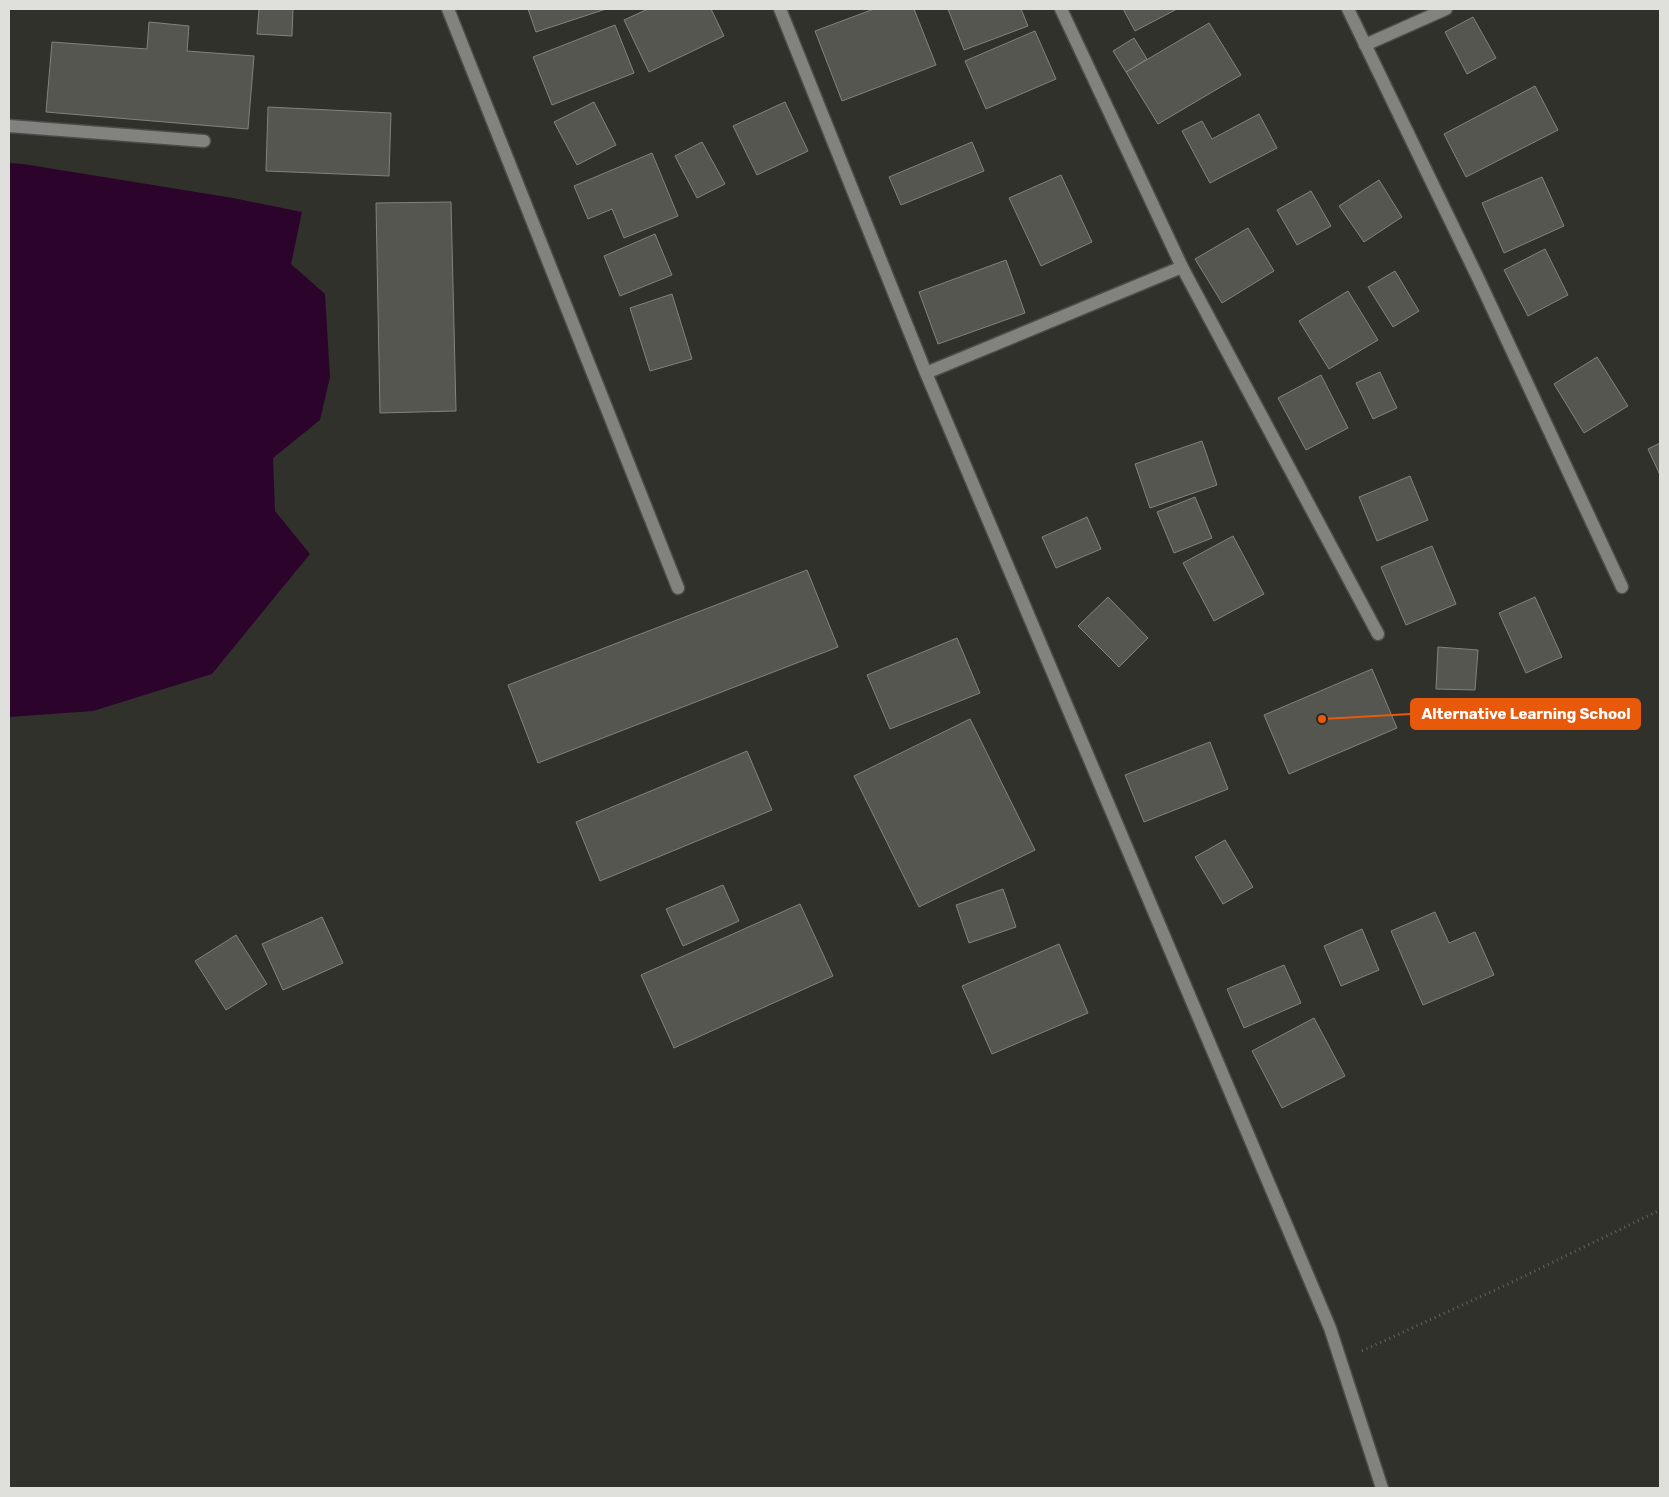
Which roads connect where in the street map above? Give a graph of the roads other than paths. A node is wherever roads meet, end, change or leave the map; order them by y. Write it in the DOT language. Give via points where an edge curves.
graph roads {
  1 [pos="448,9"];
  2 [pos="780,9"];
  3 [pos="1061,9"];
  4 [pos="1348,9"];
  5 [pos="1446,9"];
  6 [pos="1366,45"];
  7 [pos="9,126"];
  8 [pos="204,141"];
  9 [pos="1182,268"];
  10 [pos="926,373"];
  11 [pos="1622,587"];
  12 [pos="678,588"];
  13 [pos="1378,634"];
  14 [pos="1382,1488"];
  1 -- 12 [label="street"];
  2 -- 10 [label="street"];
  3 -- 9 [label="street"];
  4 -- 6 [label="street"];
  5 -- 6 [label="street"];
  6 -- 11 [label="street"];
  7 -- 8 [label="street"];
  9 -- 10 [label="street"];
  9 -- 13 [label="street"];
  10 -- 14 [label="street" via="1330,1328"];
}
